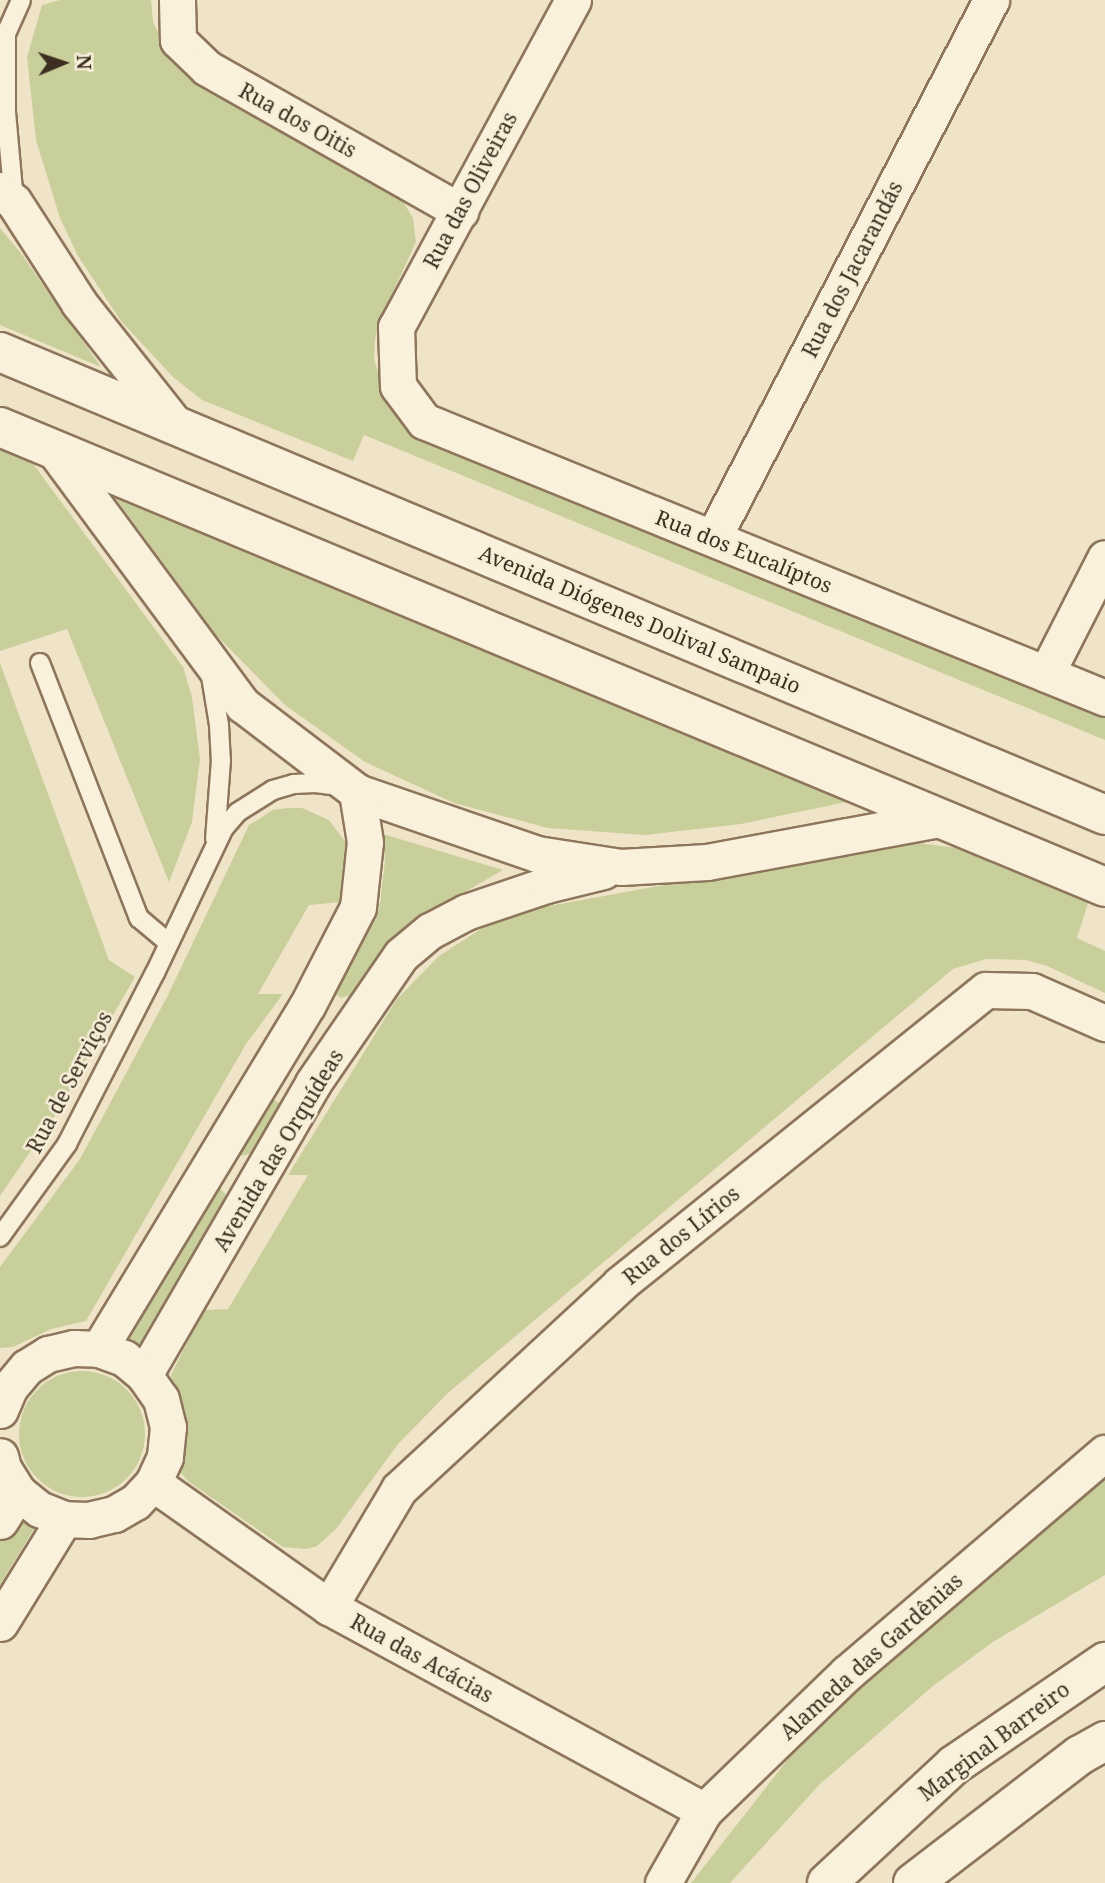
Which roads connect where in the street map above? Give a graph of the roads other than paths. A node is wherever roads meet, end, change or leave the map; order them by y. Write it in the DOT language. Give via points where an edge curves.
graph roads {
  1 [pos="21,0"];
  2 [pos="177,0"];
  3 [pos="573,0"];
  4 [pos="991,0"];
  5 [pos="3,42"];
  6 [pos="7,196"];
  7 [pos="460,211"];
  8 [pos="0,352"];
  9 [pos="398,386"];
  10 [pos="174,423"];
  11 [pos="0,427"];
  12 [pos="54,450"];
  13 [pos="713,538"];
  14 [pos="1105,558"];
  15 [pos="206,654"];
  16 [pos="40,663"];
  17 [pos="1046,674"];
  18 [pos="1105,698"];
  19 [pos="357,792"];
  20 [pos="1105,815"];
  21 [pos="939,819"];
  22 [pos="214,846"];
  23 [pos="621,867"];
  24 [pos="1105,887"];
  25 [pos="169,943"];
  26 [pos="307,1006"];
  27 [pos="1105,1023"];
  28 [pos="350,1031"];
  29 [pos="209,1166"];
  30 [pos="251,1193"];
  31 [pos="0,1237"];
  32 [pos="99,1349"];
  33 [pos="145,1375"];
  34 [pos="3,1392"];
  35 [pos="1105,1453"];
  36 [pos="0,1456"];
  37 [pos="153,1483"];
  38 [pos="18,1492"];
  39 [pos="64,1519"];
  40 [pos="0,1521"];
  41 [pos="329,1607"];
  42 [pos="0,1623"];
  43 [pos="1105,1662"];
  44 [pos="1105,1741"];
  45 [pos="704,1811"];
  46 [pos="663,1883"];
  47 [pos="827,1883"];
  48 [pos="913,1883"];
  1 -- 5 [label="lane"];
  2 -- 7 [label="street, Rua dos Oitis" via="178,40 207,68"];
  3 -- 7 [label="street, Rua das Oliveiras"];
  4 -- 13 [label="street, Rua dos Jacarandás"];
  5 -- 6 [label="lane"];
  6 -- 10 [label="street, Avenida Diógenes Dolival Sampaio" via="79,303"];
  7 -- 9 [label="street, Rua das Oliveiras" via="396,327"];
  8 -- 10 [label="street, Avenida Diógenes Dolival Sampaio"];
  9 -- 13 [label="street, Rua dos Eucalíptos" via="424,421"];
  10 -- 20 [label="street, Avenida Diógenes Dolival Sampaio"];
  11 -- 12 [label="street"];
  12 -- 15 [label="street"];
  12 -- 21 [label="street"];
  13 -- 17 [label="street, Rua dos Eucalíptos"];
  14 -- 17 [label="street"];
  15 -- 19 [label="street" via="243,705"];
  15 -- 22 [label="lane, Rua de Serviços" via="218,713 221,760"];
  16 -- 25 [label="lane" via="139,918"];
  17 -- 18 [label="street, Rua dos Eucalíptos"];
  19 -- 22 [label="lane, Rua de Serviços" via="315,783 273,790 238,812"];
  19 -- 23 [label="street" via="537,854"];
  19 -- 26 [label="street" via="365,842 358,907"];
  21 -- 23 [label="street" via="707,862"];
  21 -- 24 [label="street"];
  22 -- 25 [label="lane, Rua de Serviços"];
  23 -- 28 [label="street, Avenida das Orquídeas" via="546,885 466,912 430,931 401,955"];
  25 -- 31 [label="lane, Rua de Serviços" via="66,1144"];
  26 -- 28 [label="street"];
  26 -- 29 [label="street"];
  27 -- 41 [label="street, Rua dos Lírios" via="1032,991 986,990 620,1284 400,1489"];
  28 -- 30 [label="street, Avenida das Orquídeas" via="313,1083"];
  29 -- 30 [label="street"];
  29 -- 32 [label="street"];
  30 -- 33 [label="street, Avenida das Orquídeas"];
  32 -- 33 [label="street" via="124,1358"];
  32 -- 34 [label="street" via="48,1354 27,1367"];
  33 -- 37 [label="street" via="161,1399 168,1427 165,1457"];
  35 -- 45 [label="street, Alameda das Gardênias" via="847,1673"];
  36 -- 38 [label="street"];
  37 -- 39 [label="street" via="135,1502 114,1514"];
  37 -- 41 [label="street, Rua das Acácias"];
  38 -- 39 [label="street"];
  38 -- 40 [label="street"];
  39 -- 42 [label="street"];
  41 -- 45 [label="street, Rua das Acácias"];
  43 -- 47 [label="street, Marginal Barreiro" via="954,1765"];
  44 -- 48 [label="street" via="1080,1755"];
  45 -- 46 [label="street, Alameda das Gardênias"];
}
